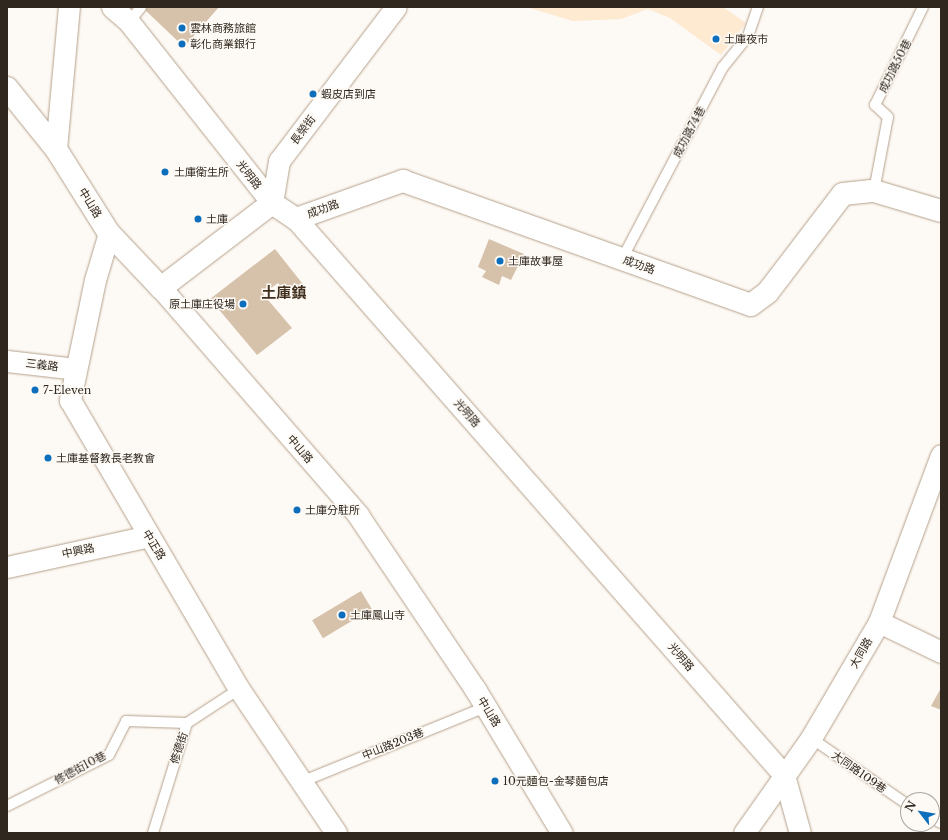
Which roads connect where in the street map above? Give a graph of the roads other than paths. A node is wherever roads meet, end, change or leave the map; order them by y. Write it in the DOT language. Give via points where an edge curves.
graph roads {
  1 [pos="68,7"];
  2 [pos="112,7"];
  3 [pos="396,7"];
  4 [pos="758,7"];
  5 [pos="923,7"];
  6 [pos="135,14"];
  7 [pos="7,88"];
  8 [pos="56,149"];
  9 [pos="874,191"];
  10 [pos="272,203"];
  11 [pos="941,211"];
  12 [pos="296,219"];
  13 [pos="109,233"];
  14 [pos="622,259"];
  15 [pos="161,288"];
  16 [pos="7,361"];
  17 [pos="76,369"];
  18 [pos="941,455"];
  19 [pos="148,536"];
  20 [pos="7,567"];
  21 [pos="879,622"];
  22 [pos="941,652"];
  23 [pos="239,688"];
  24 [pos="486,706"];
  25 [pos="186,724"];
  26 [pos="810,738"];
  27 [pos="784,774"];
  28 [pos="301,782"];
  29 [pos="900,800"];
  30 [pos="7,806"];
  31 [pos="153,833"];
  32 [pos="336,833"];
  33 [pos="562,833"];
  34 [pos="744,833"];
  35 [pos="800,833"];
  1 -- 8 [label="street"];
  2 -- 6 [label="street, 光明路"];
  3 -- 10 [label="street, 長榮街" via="279,161"];
  4 -- 14 [label="lane, 成功路74巷" via="748,36 723,67"];
  5 -- 9 [label="lane, 成功路50巷" via="875,105 888,117"];
  6 -- 10 [label="street, 光明路"];
  7 -- 8 [label="street, 中山路"];
  8 -- 13 [label="street, 中山路"];
  9 -- 11 [label="street, 成功路"];
  9 -- 14 [label="street, 成功路" via="843,194 768,292 751,305"];
  10 -- 12 [label="street, 光明路"];
  10 -- 15 [label="street"];
  12 -- 14 [label="street, 成功路" via="403,181"];
  12 -- 27 [label="street, 光明路"];
  13 -- 15 [label="street, 中山路"];
  13 -- 17 [label="street, 中正路" via="94,280"];
  15 -- 24 [label="street, 中山路" via="358,515"];
  16 -- 17 [label="street, 三義路"];
  17 -- 19 [label="street, 中正路" via="70,400"];
  18 -- 21 [label="street, 大同路"];
  19 -- 20 [label="street, 中興路"];
  19 -- 23 [label="street, 中正路"];
  21 -- 22 [label="street"];
  21 -- 26 [label="street, 大同路"];
  23 -- 25 [label="lane, 修德街"];
  23 -- 28 [label="street, 中正路"];
  24 -- 28 [label="lane, 中山路203巷"];
  24 -- 33 [label="street, 中山路"];
  25 -- 30 [label="lane, 修德街10巷" via="126,721 109,755"];
  25 -- 31 [label="lane, 修德街"];
  26 -- 27 [label="street, 大同路"];
  26 -- 29 [label="lane, 大同路109巷"];
  27 -- 34 [label="street, 大同路"];
  27 -- 35 [label="street, 光明路"];
  28 -- 32 [label="street, 中正路"];
}
